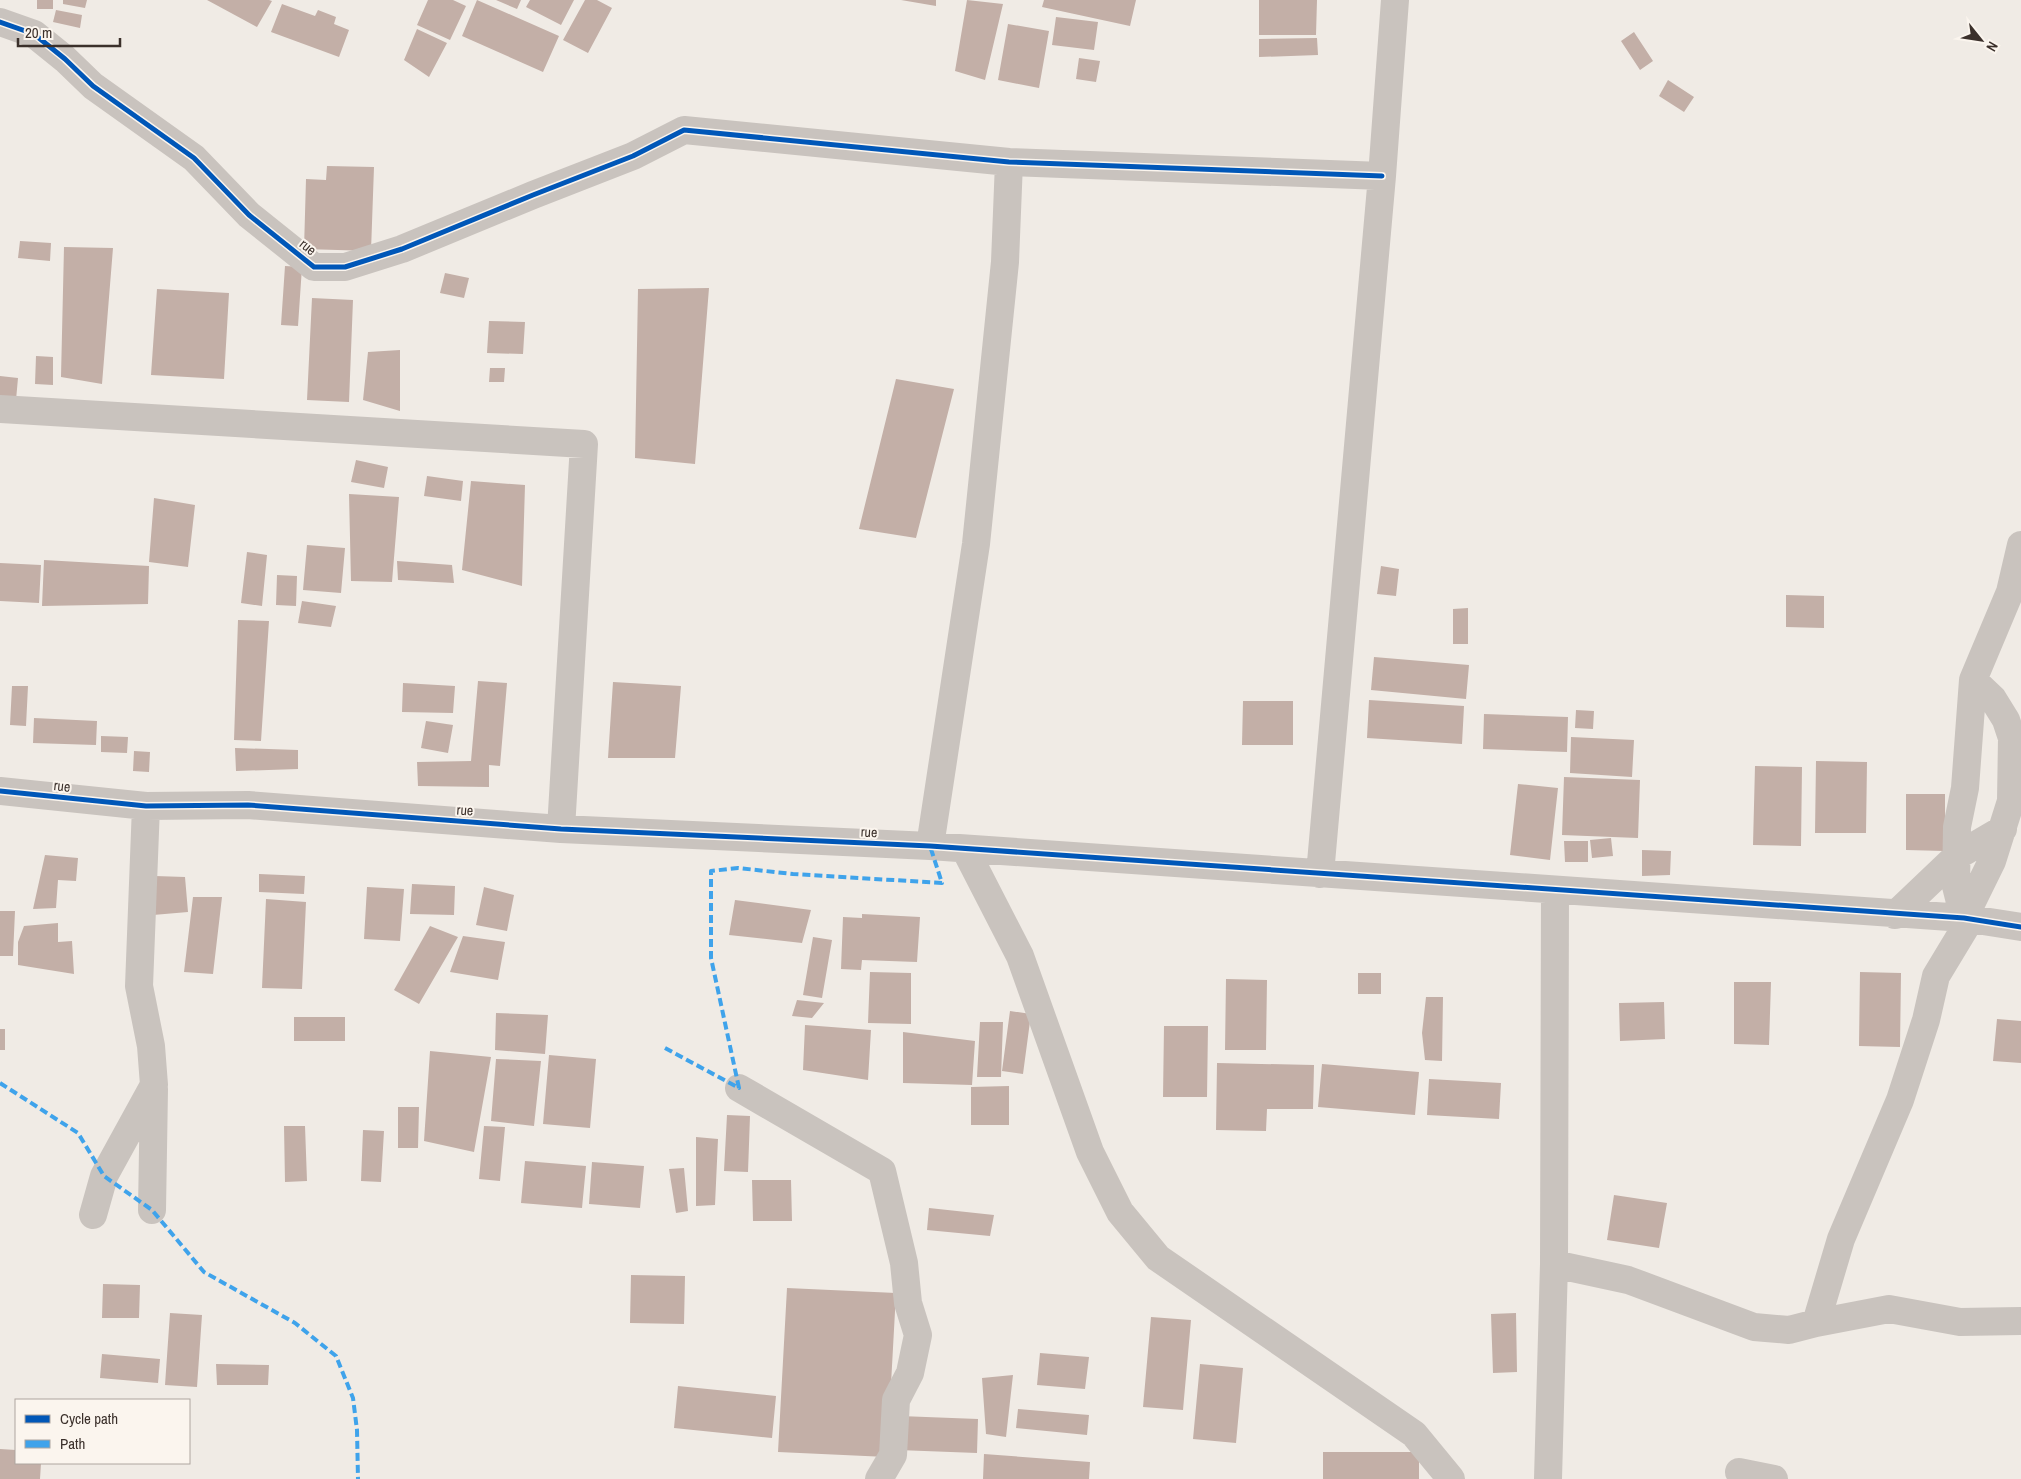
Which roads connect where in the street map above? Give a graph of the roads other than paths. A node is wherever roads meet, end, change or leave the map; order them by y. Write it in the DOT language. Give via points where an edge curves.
graph roads {
  1 [pos="1395,0"];
  2 [pos="0,22"];
  3 [pos="1009,162"];
  4 [pos="1382,176"];
  5 [pos="0,409"];
  6 [pos="2021,545"];
  7 [pos="1973,680"];
  8 [pos="0,791"];
  9 [pos="146,806"];
  10 [pos="561,829"];
  11 [pos="2003,829"];
  12 [pos="930,846"];
  13 [pos="965,849"];
  14 [pos="1957,856"];
  15 [pos="1320,874"];
  16 [pos="1555,890"];
  17 [pos="1895,915"];
  18 [pos="1964,918"];
  19 [pos="2021,928"];
  20 [pos="154,1085"];
  21 [pos="738,1088"];
  22 [pos="152,1210"];
  23 [pos="93,1215"];
  24 [pos="1554,1264"];
  25 [pos="2021,1321"];
  26 [pos="1816,1322"];
  27 [pos="1739,1472"];
  28 [pos="879,1479"];
  29 [pos="1451,1479"];
  30 [pos="1548,1479"];
  31 [pos="1774,1479"];
  1 -- 4 [label="street"];
  2 -- 3 [label="street, rue" via="34,34 92,86 194,158 249,215 314,267 345,267 402,248 633,156 684,130"];
  3 -- 4 [label="street"];
  3 -- 12 [label="street" via="1005,262 976,544"];
  4 -- 15 [label="street"];
  5 -- 10 [label="street" via="584,444"];
  6 -- 7 [label="street" via="2010,592"];
  7 -- 11 [label="street" via="1993,699 2012,738 2011,801"];
  7 -- 14 [label="street" via="1965,788 1957,828"];
  8 -- 9 [label="street, rue"];
  9 -- 10 [label="street, rue" via="248,805"];
  9 -- 20 [label="street" via="139,986 151,1046"];
  10 -- 12 [label="street, rue"];
  11 -- 14 [label="street"];
  11 -- 18 [label="street" via="1992,861"];
  12 -- 13 [label="street, rue"];
  13 -- 15 [label="street, rue"];
  13 -- 29 [label="street" via="1020,956 1090,1152 1120,1212 1158,1258 1414,1434"];
  14 -- 17 [label="street"];
  14 -- 18 [label="street" via="1956,886"];
  15 -- 16 [label="street, rue"];
  16 -- 17 [label="street, rue"];
  16 -- 24 [label="street"];
  17 -- 18 [label="street, rue"];
  18 -- 19 [label="street, rue"];
  18 -- 26 [label="street" via="1964,928 1936,976 1926,1020 1900,1100 1841,1239"];
  20 -- 22 [label="street"];
  20 -- 23 [label="street" via="104,1176"];
  21 -- 28 [label="street" via="882,1171 904,1264 908,1303 918,1335 910,1373 896,1400 893,1454"];
  24 -- 26 [label="street" via="1628,1280 1754,1327 1789,1330"];
  24 -- 30 [label="street"];
  25 -- 26 [label="street" via="1960,1322 1889,1309"];
  27 -- 31 [label="street"];
}
